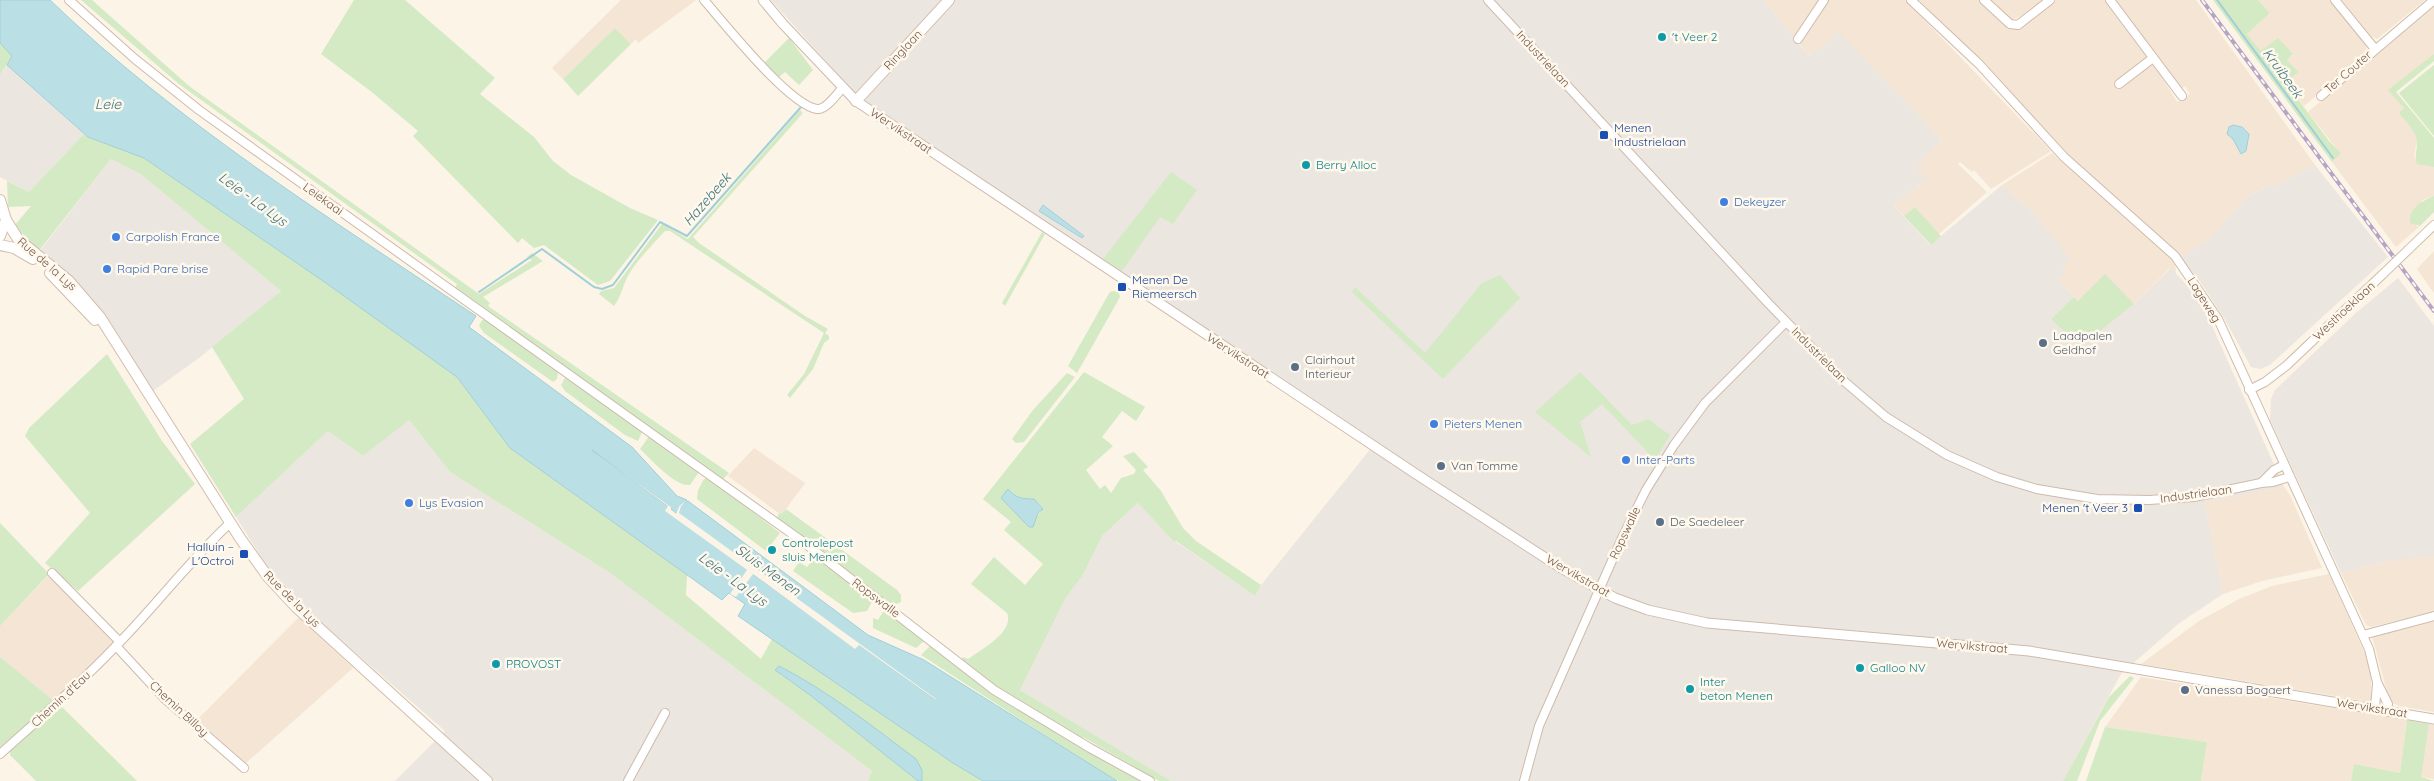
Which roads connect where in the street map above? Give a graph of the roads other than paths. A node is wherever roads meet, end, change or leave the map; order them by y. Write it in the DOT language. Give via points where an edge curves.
graph roads {
  1 [pos="69,0"];
  2 [pos="704,0"];
  3 [pos="763,0"];
  4 [pos="949,0"];
  5 [pos="1488,0"];
  6 [pos="1824,0"];
  7 [pos="1911,0"];
  8 [pos="1984,0"];
  9 [pos="2050,0"];
  10 [pos="2110,0"];
  11 [pos="2335,0"];
  12 [pos="2434,0"];
  13 [pos="1798,38"];
  14 [pos="2375,48"];
  15 [pos="2153,58"];
  16 [pos="2119,84"];
  17 [pos="843,88"];
  18 [pos="2182,96"];
  19 [pos="2321,96"];
  20 [pos="853,98"];
  21 [pos="0,200"];
  22 [pos="6,220"];
  23 [pos="2434,225"];
  24 [pos="0,236"];
  25 [pos="0,245"];
  26 [pos="1786,322"];
  27 [pos="124,356"];
  28 [pos="585,386"];
  29 [pos="2249,390"];
  30 [pos="2284,466"];
  31 [pos="2289,477"];
  32 [pos="2261,483"];
  33 [pos="230,523"];
  34 [pos="52,573"];
  35 [pos="1600,590"];
  36 [pos="2434,616"];
  37 [pos="2363,635"];
  38 [pos="118,644"];
  39 [pos="2378,682"];
  40 [pos="2375,708"];
  41 [pos="2387,710"];
  42 [pos="664,713"];
  43 [pos="2434,719"];
  44 [pos="0,754"];
  45 [pos="244,768"];
  46 [pos="487,781"];
  47 [pos="628,781"];
  48 [pos="1150,781"];
  49 [pos="1524,781"];
  1 -- 28 [label="street, Leiekaai" via="134,59 199,110"];
  2 -- 17 [label="street" via="757,62 810,106 824,107"];
  3 -- 17 [label="street, Wervikstraat"];
  4 -- 20 [label="main road, Ringlaan"];
  5 -- 26 [label="street, Industrielaan"];
  6 -- 13 [label="street"];
  7 -- 29 [label="street, Lageweg" via="1979,64 2064,157 2179,262 2218,319"];
  8 -- 9 [label="street" via="2010,24 2018,25"];
  10 -- 15 [label="street"];
  11 -- 14 [label="street, Ter Couter"];
  12 -- 14 [label="street, Ter Couter"];
  14 -- 19 [label="street, Ter Couter"];
  15 -- 16 [label="street"];
  15 -- 18 [label="street"];
  17 -- 20 [label="street, Wervikstraat"];
  20 -- 35 [label="street, Wervikstraat" via="1416,474"];
  21 -- 22 [label="main road, Rue de la Lys"];
  22 -- 24 [label="main road"];
  22 -- 27 [label="main road, Rue de la Lys" via="18,239 92,306"];
  23 -- 29 [label="street, Westhoeklaan, bridge" via="2286,366"];
  25 -- 27 [label="main road, Rue de la Lys" via="18,250 47,270 91,315"];
  26 -- 32 [label="street, Industrielaan" via="1845,382 1886,417 1947,455 1998,477 2077,497 2123,500 2194,497"];
  26 -- 35 [label="street, Ropswalle" via="1705,403 1674,445 1646,490"];
  27 -- 33 [label="main road, Rue de la Lys"];
  28 -- 48 [label="street, Ropswalle" via="802,541 994,690"];
  29 -- 30 [label="street, Lageweg"];
  30 -- 31 [label="street, Lageweg"];
  30 -- 32 [label="street, Industrielaan" via="2270,473"];
  31 -- 32 [label="street, Industrielaan"];
  31 -- 37 [label="street, Lageweg"];
  33 -- 38 [label="street, Chemin d'Eau"];
  33 -- 46 [label="main road, Rue de la Lys" via="283,594"];
  34 -- 38 [label="street"];
  35 -- 40 [label="street, Wervikstraat" via="1648,610 1707,623 2029,651"];
  35 -- 49 [label="street, Ropswalle" via="1539,726"];
  36 -- 37 [label="street"];
  37 -- 39 [label="street, Lageweg"];
  38 -- 44 [label="street, Chemin d'Eau"];
  38 -- 45 [label="street, Chemin Billoy" via="165,699"];
  39 -- 40 [label="street, Lageweg"];
  39 -- 41 [label="street, Lageweg" via="2388,704"];
  40 -- 41 [label="street, Wervikstraat"];
  41 -- 43 [label="street, Wervikstraat"];
  42 -- 47 [label="street"];
}
